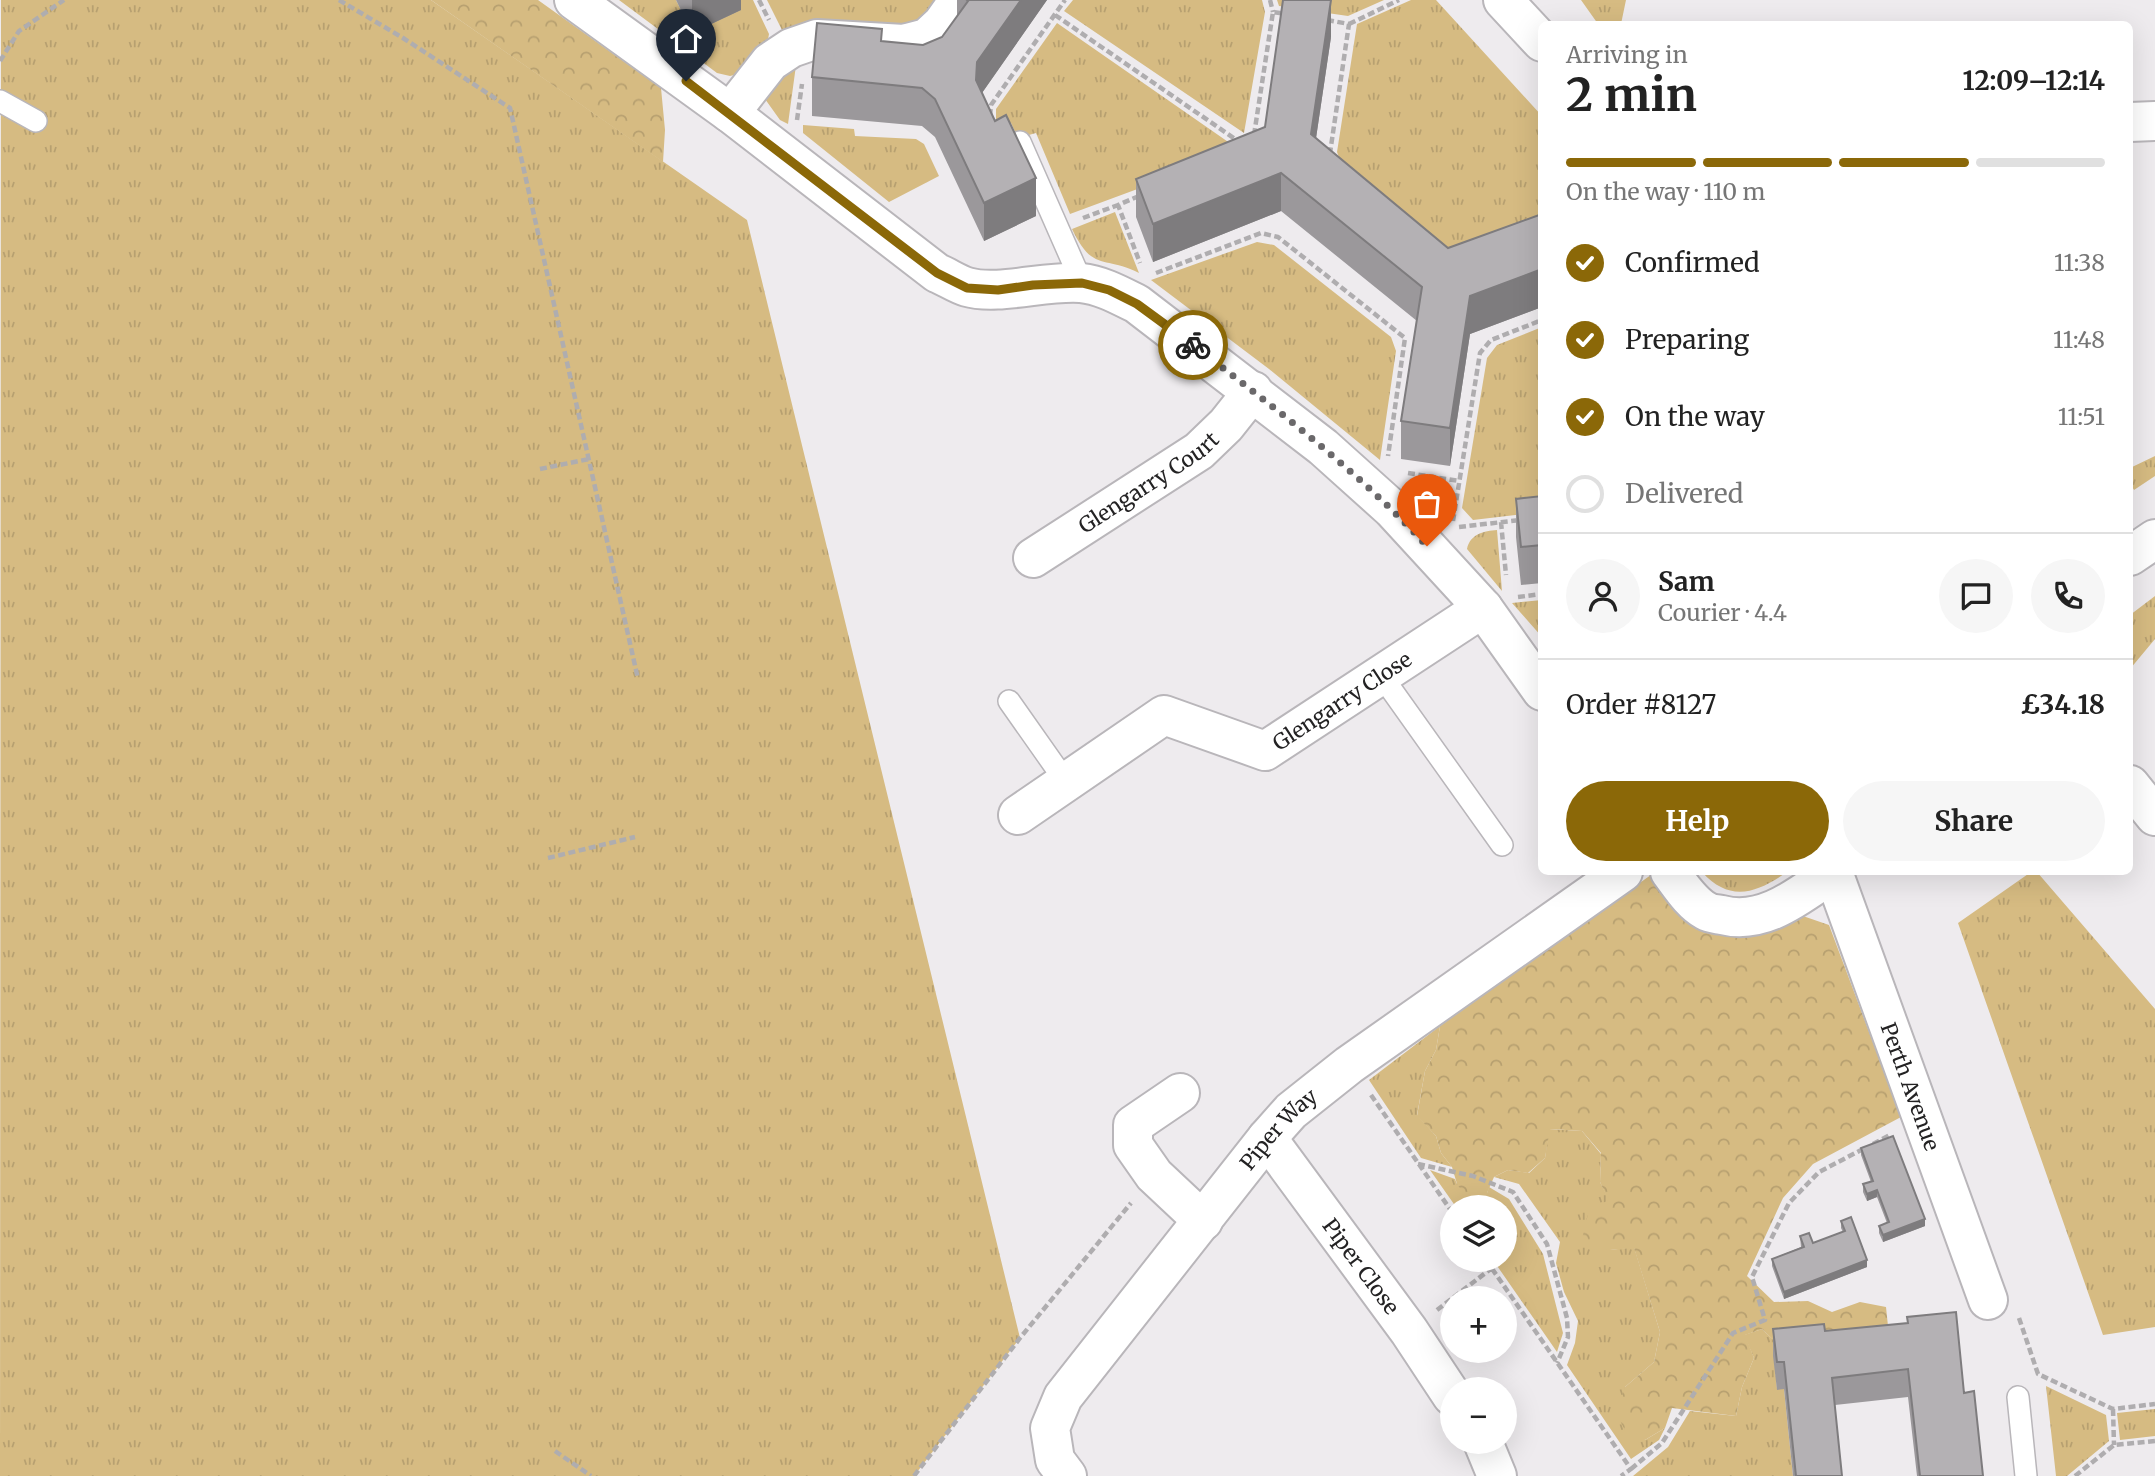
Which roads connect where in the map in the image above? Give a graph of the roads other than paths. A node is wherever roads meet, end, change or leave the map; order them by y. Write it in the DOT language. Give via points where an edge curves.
graph roads {
  1 [pos="574,0"];
  2 [pos="959,0"];
  3 [pos="1503,0"];
  4 [pos="1538,38"];
  5 [pos="0,101"];
  6 [pos="730,113"];
  7 [pos="36,121"];
  8 [pos="2155,121"];
  9 [pos="2133,122"];
  10 [pos="1020,142"];
  11 [pos="1082,283"];
  12 [pos="1253,391"];
  13 [pos="2155,538"];
  14 [pos="2133,554"];
  15 [pos="1033,558"];
  16 [pos="1499,597"];
  17 [pos="1381,676"];
  18 [pos="1538,682"];
  19 [pos="1009,701"];
  20 [pos="1066,782"];
  21 [pos="2133,789"];
  22 [pos="1018,815"];
  23 [pos="2155,817"];
  24 [pos="1502,845"];
  25 [pos="1619,875"];
  26 [pos="1672,875"];
  27 [pos="1829,875"];
  28 [pos="1835,875"];
  29 [pos="1180,1093"];
  30 [pos="1267,1138"];
  31 [pos="1203,1221"];
  32 [pos="1988,1300"];
  33 [pos="1440,1378"];
  34 [pos="2018,1397"];
  35 [pos="1488,1454"];
  36 [pos="1067,1476"];
  37 [pos="1497,1476"];
  38 [pos="2026,1476"];
  1 -- 6 [label="street"];
  2 -- 6 [label="street" via="927,38 904,44 817,39 791,48 770,62"];
  3 -- 4 [label="street"];
  5 -- 7 [label="lane"];
  6 -- 11 [label="street" via="937,273 967,288"];
  8 -- 9 [label="street"];
  10 -- 11 [label="lane"];
  11 -- 12 [label="street" via="1137,304"];
  12 -- 15 [label="street, Glengarry Court" via="1199,451"];
  12 -- 16 [label="street"];
  13 -- 14 [label="street"];
  16 -- 17 [label="street, Glengarry Close"];
  16 -- 18 [label="street"];
  17 -- 20 [label="street, Glengarry Close" via="1265,751 1164,715"];
  17 -- 24 [label="lane"];
  19 -- 20 [label="lane"];
  20 -- 22 [label="street, Glengarry Close"];
  21 -- 23 [label="street"];
  25 -- 30 [label="street, Piper Way" via="1349,1065 1291,1111"];
  26 -- 27 [label="street" via="1707,912 1731,918 1759,916"];
  28 -- 32 [label="street, Perth Avenue"];
  29 -- 31 [label="street" via="1133,1125 1133,1145 1154,1175"];
  30 -- 31 [label="street, Piper Way"];
  30 -- 33 [label="street, Piper Close"];
  31 -- 36 [label="street, Piper Way" via="1063,1397 1050,1428 1055,1460"];
  34 -- 38 [label="lane"];
  35 -- 37 [label="street"];
}
